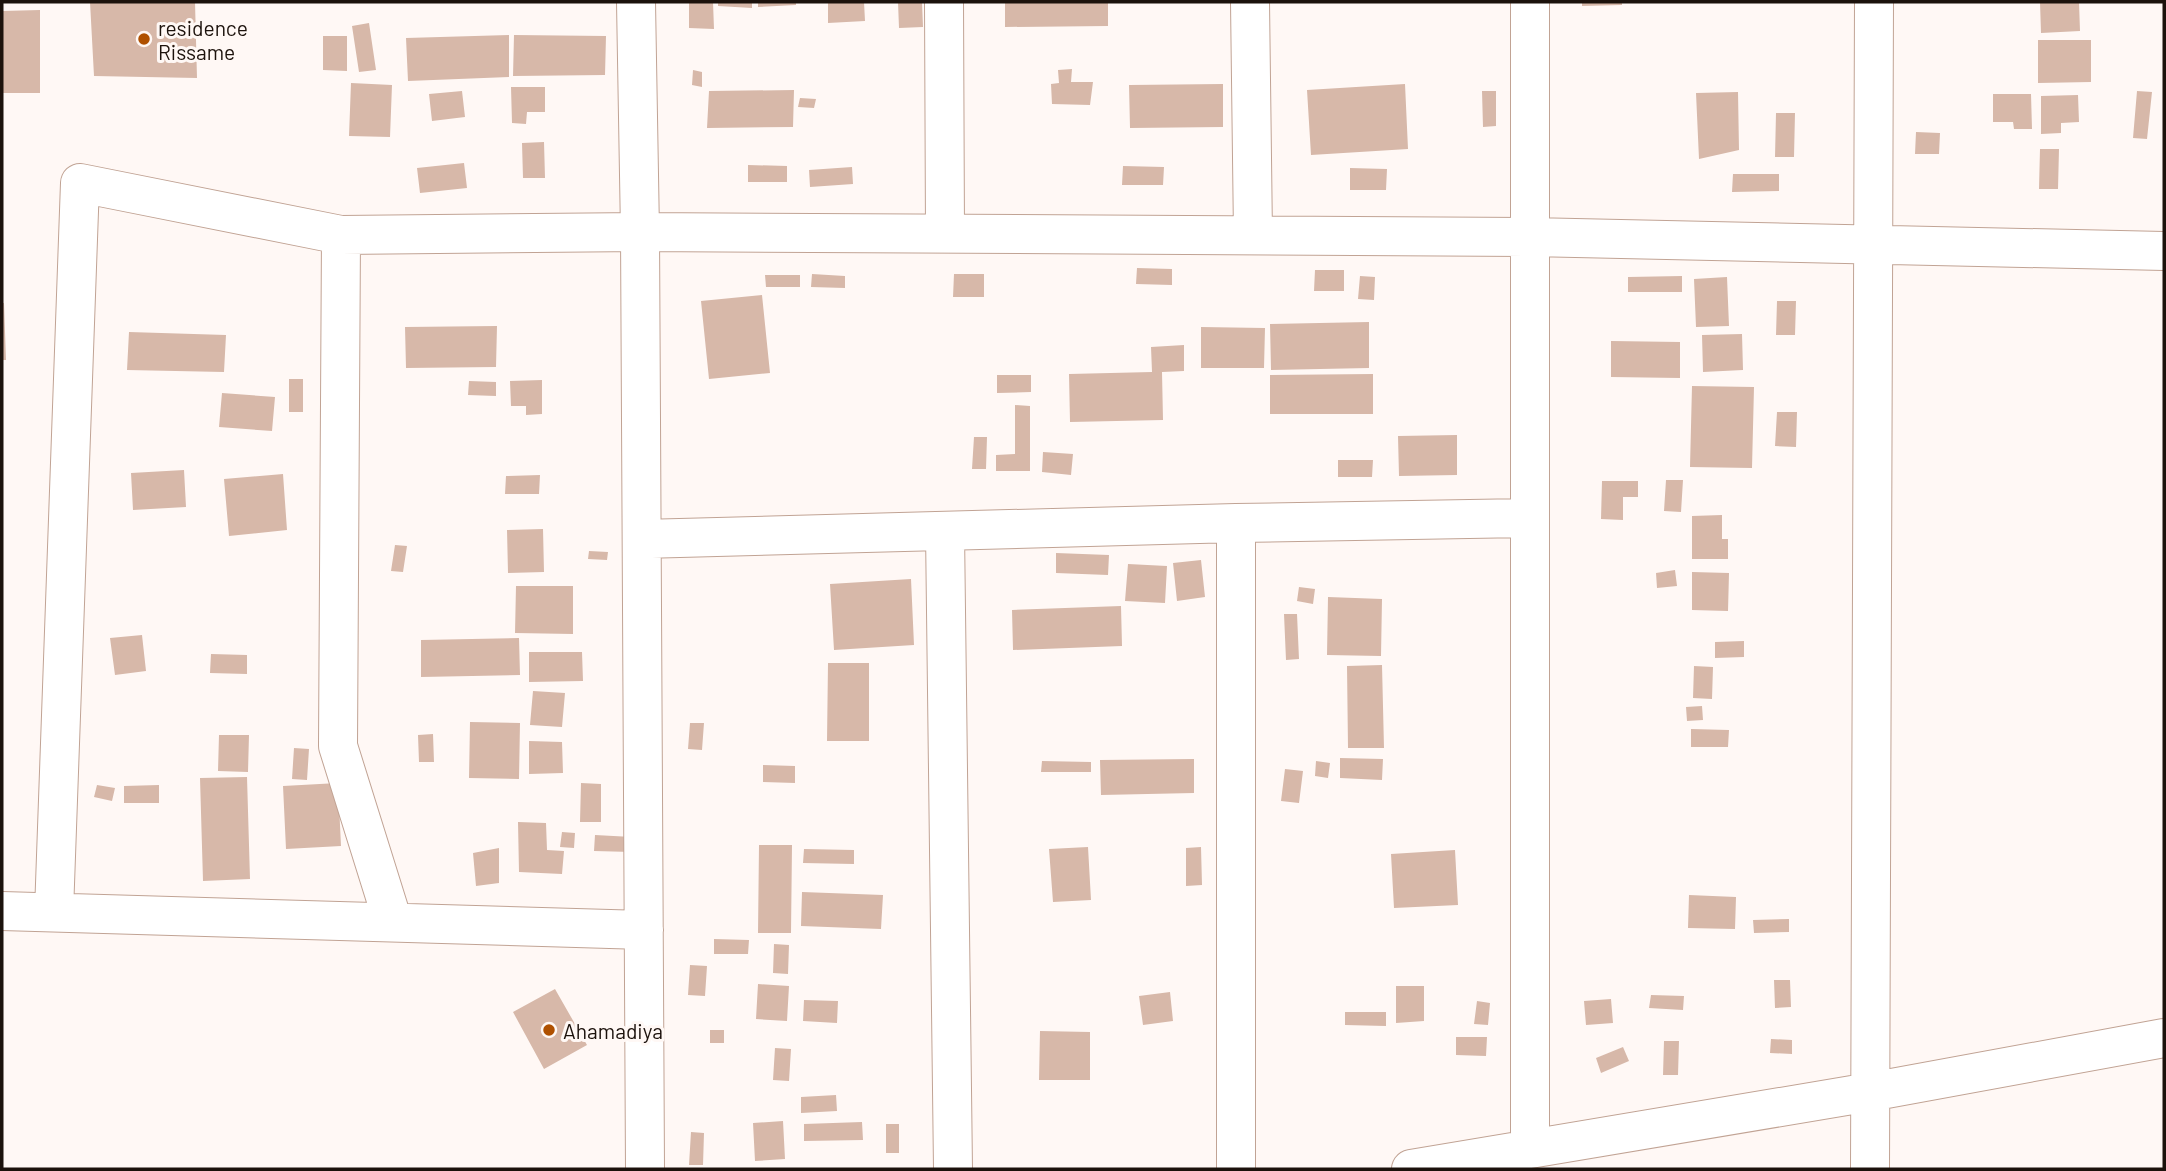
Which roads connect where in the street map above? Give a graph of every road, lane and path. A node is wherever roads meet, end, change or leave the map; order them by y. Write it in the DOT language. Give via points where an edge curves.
graph roads {
  1 [pos="636,2"];
  2 [pos="944,2"];
  3 [pos="1250,2"];
  4 [pos="1530,2"];
  5 [pos="1874,2"];
  6 [pos="640,232"];
  7 [pos="945,233"];
  8 [pos="341,235"];
  9 [pos="1254,235"];
  10 [pos="1530,237"];
  11 [pos="1873,244"];
  12 [pos="2164,251"];
  13 [pos="1530,518"];
  14 [pos="1236,523"];
  15 [pos="945,531"];
  16 [pos="642,540"];
  17 [pos="2,911"];
  18 [pos="54,912"];
  19 [pos="393,922"];
  20 [pos="644,930"];
  21 [pos="2164,1038"];
  22 [pos="1870,1093"];
  23 [pos="1530,1149"];
  24 [pos="645,1169"];
  25 [pos="953,1169"];
  26 [pos="1236,1169"];
  27 [pos="1410,1169"];
  28 [pos="1870,1169"];
  1 -- 6 [label="street"];
  2 -- 7 [label="street"];
  3 -- 9 [label="street"];
  4 -- 10 [label="street"];
  5 -- 11 [label="street"];
  6 -- 7 [label="street"];
  6 -- 8 [label="street"];
  6 -- 16 [label="street"];
  7 -- 9 [label="street"];
  8 -- 18 [label="street" via="80,183"];
  8 -- 19 [label="street" via="338,746"];
  9 -- 10 [label="street"];
  10 -- 11 [label="street"];
  10 -- 13 [label="street"];
  11 -- 12 [label="street"];
  11 -- 22 [label="street"];
  13 -- 14 [label="street"];
  13 -- 23 [label="street"];
  14 -- 15 [label="street"];
  14 -- 26 [label="street"];
  15 -- 16 [label="street"];
  15 -- 25 [label="street"];
  16 -- 20 [label="street"];
  17 -- 18 [label="street"];
  18 -- 19 [label="street"];
  19 -- 20 [label="street"];
  20 -- 24 [label="street"];
  21 -- 22 [label="street"];
  22 -- 23 [label="street"];
  22 -- 28 [label="street"];
  23 -- 27 [label="street"];
}
